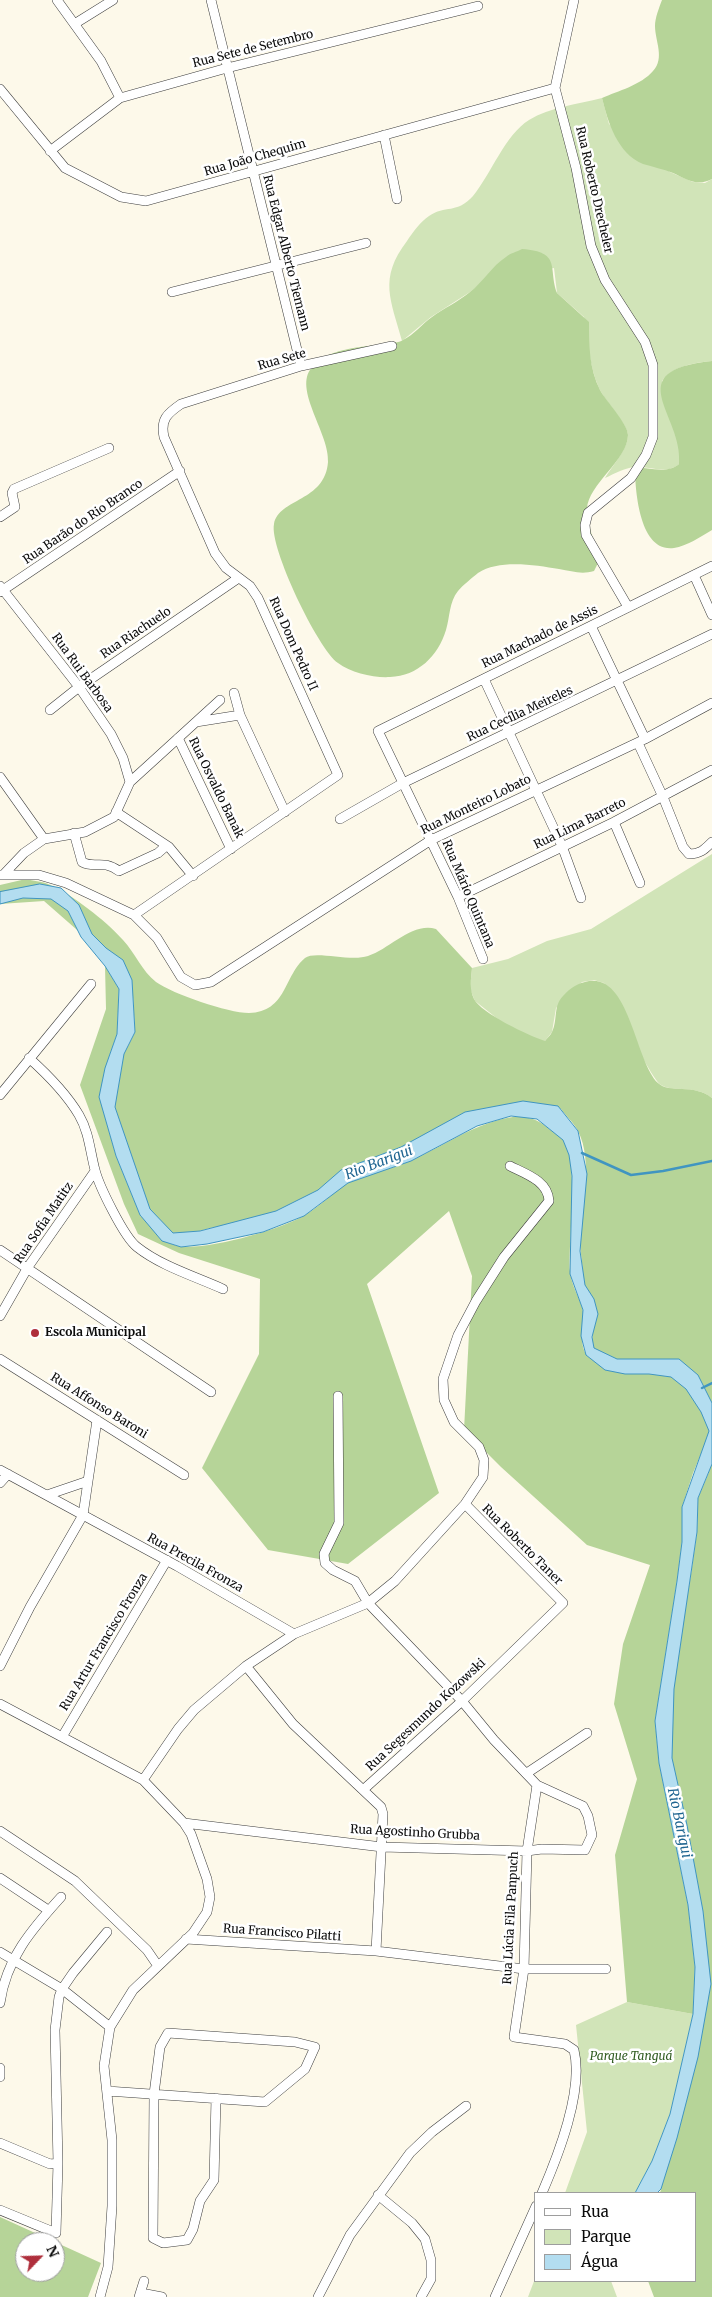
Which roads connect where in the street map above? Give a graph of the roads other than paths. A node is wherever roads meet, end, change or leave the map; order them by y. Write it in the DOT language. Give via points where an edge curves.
graph roads {
  1 [pos="57,0"];
  2 [pos="112,0"];
  3 [pos="211,0"];
  4 [pos="574,0"];
  5 [pos="478,6"];
  6 [pos="76,23"];
  7 [pos="227,68"];
  8 [pos="555,88"];
  9 [pos="0,89"];
  10 [pos="120,98"];
  11 [pos="384,135"];
  12 [pos="50,151"];
  13 [pos="254,171"];
  14 [pos="397,199"];
  15 [pos="366,243"];
  16 [pos="277,266"];
  17 [pos="172,292"];
  18 [pos="392,346"];
  19 [pos="301,366"];
  20 [pos="181,404"];
  21 [pos="109,448"];
  22 [pos="180,472"];
  23 [pos="0,517"];
  24 [pos="712,566"];
  25 [pos="694,575"];
  26 [pos="238,579"];
  27 [pos="1,590"];
  28 [pos="628,607"];
  29 [pos="712,615"];
  30 [pos="591,626"];
  31 [pos="712,634"];
  32 [pos="484,679"];
  33 [pos="618,681"];
  34 [pos="78,687"];
  35 [pos="234,693"];
  36 [pos="220,700"];
  37 [pos="712,703"];
  38 [pos="50,710"];
  39 [pos="240,715"];
  40 [pos="196,722"];
  41 [pos="378,731"];
  42 [pos="510,732"];
  43 [pos="178,738"];
  44 [pos="641,741"];
  45 [pos="712,770"];
  46 [pos="0,777"];
  47 [pos="130,782"];
  48 [pos="403,783"];
  49 [pos="536,789"];
  50 [pos="664,797"];
  51 [pos="116,812"];
  52 [pos="285,812"];
  53 [pos="340,819"];
  54 [pos="614,822"];
  55 [pos="74,833"];
  56 [pos="44,839"];
  57 [pos="431,840"];
  58 [pos="712,842"];
  59 [pos="166,846"];
  60 [pos="562,846"];
  61 [pos="231,849"];
  62 [pos="1,875"];
  63 [pos="193,876"];
  64 [pos="640,883"];
  65 [pos="458,897"];
  66 [pos="580,898"];
  67 [pos="134,916"];
  68 [pos="483,959"];
  69 [pos="90,984"];
  70 [pos="30,1058"];
  71 [pos="0,1095"];
  72 [pos="510,1166"];
  73 [pos="95,1171"];
  74 [pos="0,1250"];
  75 [pos="28,1267"];
  76 [pos="223,1289"];
  77 [pos="0,1316"];
  78 [pos="0,1359"];
  79 [pos="211,1392"];
  80 [pos="338,1396"];
  81 [pos="97,1420"];
  82 [pos="4,1472"];
  83 [pos="184,1475"];
  84 [pos="88,1481"];
  85 [pos="0,1484"];
  86 [pos="47,1495"];
  87 [pos="464,1504"];
  88 [pos="83,1515"];
  89 [pos="167,1560"];
  90 [pos="368,1602"];
  91 [pos="562,1603"];
  92 [pos="294,1634"];
  93 [pos="0,1666"];
  94 [pos="246,1666"];
  95 [pos="462,1701"];
  96 [pos="0,1704"];
  97 [pos="587,1733"];
  98 [pos="62,1737"];
  99 [pos="527,1773"];
  100 [pos="143,1780"];
  101 [pos="537,1785"];
  102 [pos="363,1790"];
  103 [pos="184,1823"];
  104 [pos="0,1831"];
  105 [pos="382,1847"];
  106 [pos="527,1851"];
  107 [pos="0,1878"];
  108 [pos="61,1897"];
  109 [pos="48,1910"];
  110 [pos="107,1932"];
  111 [pos="186,1939"];
  112 [pos="376,1951"];
  113 [pos="0,1952"];
  114 [pos="13,1960"];
  115 [pos="158,1966"];
  116 [pos="524,1969"];
  117 [pos="606,1969"];
  118 [pos="62,1989"];
  119 [pos="0,2004"];
  120 [pos="110,2027"];
  121 [pos="0,2068"];
  122 [pos="0,2077"];
  123 [pos="106,2091"];
  124 [pos="154,2094"];
  125 [pos="216,2098"];
  126 [pos="466,2106"];
  127 [pos="0,2143"];
  128 [pos="58,2163"];
  129 [pos="542,2192"];
  130 [pos="378,2195"];
  131 [pos="0,2210"];
  132 [pos="534,2210"];
  133 [pos="144,2282"];
  134 [pos="140,2295"];
  135 [pos="100,2297"];
  136 [pos="162,2297"];
  137 [pos="318,2297"];
  138 [pos="421,2297"];
  139 [pos="495,2297"];
  1 -- 6 [label="street"];
  2 -- 6 [label="street"];
  3 -- 7 [label="street, Rua Edgar Alberto Tiemann"];
  4 -- 8 [label="street, Rua Roberto Drecheler"];
  5 -- 7 [label="street, Rua Sete de Setembro"];
  6 -- 10 [label="street"];
  7 -- 10 [label="street, Rua Sete de Setembro"];
  7 -- 13 [label="street, Rua Edgar Alberto Tiemann"];
  8 -- 11 [label="street, Rua João Chequim"];
  8 -- 28 [label="street, Rua Roberto Drecheler" via="576,168 591,246 605,280 645,342 653,365 653,437 646,455 631,478 588,513 585,526 586,535"];
  9 -- 12 [label="street, Rua João Chequim"];
  10 -- 12 [label="street, Rua Sete de Setembro"];
  11 -- 13 [label="street, Rua João Chequim"];
  11 -- 14 [label="street"];
  12 -- 13 [label="street, Rua João Chequim" via="65,168 120,197 146,201"];
  13 -- 16 [label="street, Rua Edgar Alberto Tiemann"];
  15 -- 16 [label="street"];
  16 -- 17 [label="street"];
  16 -- 19 [label="street, Rua Edgar Alberto Tiemann"];
  18 -- 19 [label="street, Rua Sete"];
  19 -- 20 [label="street, Rua Sete"];
  20 -- 22 [label="street, Rua Dom Pedro II" via="166,414 162,426"];
  21 -- 23 [label="street" via="14,489 15,507"];
  22 -- 26 [label="street, Rua Dom Pedro II" via="215,553"];
  22 -- 27 [label="street, Rua Barão do Rio Branco"];
  24 -- 25 [label="street, Rua Machado de Assis"];
  25 -- 28 [label="street, Rua Machado de Assis"];
  25 -- 29 [label="street"];
  26 -- 34 [label="street, Rua Riachuelo"];
  26 -- 52 [label="street, Rua Dom Pedro II" via="250,586 258,598 338,775"];
  27 -- 34 [label="street, Rua Rui Barbosa"];
  28 -- 30 [label="street, Rua Machado de Assis"];
  30 -- 32 [label="street, Rua Machado de Assis"];
  30 -- 33 [label="street"];
  31 -- 33 [label="street, Rua Cecília Meireles"];
  32 -- 41 [label="street, Rua Machado de Assis"];
  32 -- 42 [label="street"];
  33 -- 42 [label="street, Rua Cecília Meireles"];
  33 -- 44 [label="street"];
  34 -- 38 [label="street, Rua Riachuelo"];
  34 -- 47 [label="street, Rua Rui Barbosa" via="115,742"];
  35 -- 39 [label="street"];
  36 -- 40 [label="street"];
  37 -- 44 [label="street, Rua Monteiro Lobato"];
  39 -- 40 [label="street"];
  39 -- 52 [label="street"];
  40 -- 43 [label="street"];
  41 -- 48 [label="street, Rua Mário Quintana"];
  42 -- 48 [label="street, Rua Cecília Meireles"];
  42 -- 49 [label="street"];
  43 -- 47 [label="street"];
  43 -- 61 [label="street, Rua Osvaldo Banak"];
  44 -- 49 [label="street, Rua Monteiro Lobato"];
  44 -- 50 [label="street"];
  45 -- 50 [label="street, Rua Lima Barreto"];
  46 -- 56 [label="street"];
  47 -- 51 [label="street"];
  48 -- 53 [label="street, Rua Cecília Meireles"];
  48 -- 57 [label="street, Rua Mário Quintana"];
  49 -- 57 [label="street, Rua Monteiro Lobato"];
  49 -- 60 [label="street"];
  50 -- 54 [label="street, Rua Lima Barreto"];
  50 -- 58 [label="street" via="683,847 689,854 702,852"];
  51 -- 55 [label="street" via="114,817 99,825"];
  51 -- 59 [label="street"];
  52 -- 61 [label="street"];
  54 -- 60 [label="street, Rua Lima Barreto"];
  54 -- 64 [label="street"];
  55 -- 56 [label="street"];
  55 -- 59 [label="street" via="82,862 108,864 119,871"];
  56 -- 62 [label="street"];
  57 -- 65 [label="street, Rua Mário Quintana"];
  57 -- 67 [label="street, Rua Monteiro Lobato" via="211,982 195,985 182,977 157,938"];
  59 -- 63 [label="street"];
  60 -- 65 [label="street, Rua Lima Barreto"];
  60 -- 66 [label="street"];
  61 -- 63 [label="street"];
  62 -- 67 [label="street" via="39,875 66,883"];
  63 -- 67 [label="street"];
  65 -- 68 [label="street, Rua Mário Quintana"];
  69 -- 70 [label="street"];
  70 -- 71 [label="street"];
  70 -- 73 [label="street" via="56,1082 80,1116 91,1144"];
  72 -- 87 [label="street" via="544,1185 550,1201 504,1257 476,1301 458,1334 443,1379 444,1400 454,1422 478,1447 484,1460 484,1477"];
  73 -- 75 [label="street, Rua Sofia Matitz"];
  73 -- 76 [label="street" via="122,1229 135,1246 154,1259"];
  74 -- 75 [label="street"];
  75 -- 77 [label="street, Rua Sofia Matitz"];
  75 -- 79 [label="street"];
  78 -- 81 [label="street, Rua Affonso Baroni"];
  80 -- 90 [label="street" via="339,1523 324,1554 325,1563 355,1581"];
  81 -- 83 [label="street, Rua Affonso Baroni"];
  81 -- 84 [label="street"];
  82 -- 85 [label="street"];
  82 -- 86 [label="street, Rua Precila Fronza"];
  84 -- 86 [label="street"];
  84 -- 88 [label="street"];
  86 -- 88 [label="street, Rua Precila Fronza"];
  87 -- 90 [label="street" via="395,1582"];
  87 -- 91 [label="street, Rua Roberto Taner"];
  88 -- 89 [label="street, Rua Precila Fronza"];
  88 -- 93 [label="street" via="30,1606"];
  89 -- 92 [label="street, Rua Precila Fronza"];
  89 -- 98 [label="street, Rua Artur Francisco Fronza"];
  90 -- 92 [label="street"];
  90 -- 95 [label="street"];
  91 -- 95 [label="street, Rua Segesmundo Kozowski"];
  92 -- 94 [label="street"];
  94 -- 100 [label="street" via="194,1710"];
  94 -- 102 [label="street" via="293,1724"];
  95 -- 99 [label="street"];
  95 -- 102 [label="street, Rua Segesmundo Kozowski"];
  96 -- 98 [label="street"];
  97 -- 99 [label="street"];
  98 -- 100 [label="street"];
  99 -- 101 [label="street"];
  100 -- 103 [label="street"];
  101 -- 106 [label="street, Rua Lúcia Fila Panpuch"];
  101 -- 106 [label="street, Rua Agostinho Grubba" via="583,1806 592,1835 585,1850"];
  102 -- 105 [label="street, Rua Segesmundo Kozowski" via="376,1801 383,1814"];
  103 -- 105 [label="street, Rua Agostinho Grubba"];
  103 -- 111 [label="street" via="208,1879 210,1897 207,1912"];
  104 -- 115 [label="street" via="75,1881 147,1950"];
  105 -- 106 [label="street, Rua Agostinho Grubba"];
  105 -- 112 [label="street, Rua Segesmundo Kozowski"];
  106 -- 116 [label="street, Rua Lúcia Fila Panpuch"];
  107 -- 109 [label="street"];
  108 -- 109 [label="street"];
  109 -- 114 [label="street" via="30,1930"];
  110 -- 118 [label="street"];
  111 -- 112 [label="street, Rua Francisco Pilatti"];
  111 -- 115 [label="street"];
  112 -- 116 [label="street, Rua Francisco Pilatti"];
  113 -- 114 [label="street"];
  114 -- 118 [label="street"];
  114 -- 119 [label="street"];
  115 -- 120 [label="street" via="133,1990"];
  116 -- 117 [label="street, Rua Francisco Pilatti"];
  116 -- 129 [label="street, Rua Lúcia Fila Panpuch" via="514,2037 565,2044 574,2050 578,2063 572,2104 556,2161"];
  118 -- 120 [label="street"];
  118 -- 128 [label="street" via="55,2030"];
  120 -- 123 [label="street" via="104,2066"];
  121 -- 122 [label="street"];
  123 -- 124 [label="street"];
  123 -- 135 [label="street" via="112,2140 112,2206 108,2267"];
  124 -- 125 [label="street"];
  124 -- 125 [label="street" via="153,2238 163,2243 188,2240 200,2201 214,2180"];
  124 -- 125 [label="street" via="160,2047 168,2033 296,2042 315,2047 304,2069 264,2102"];
  126 -- 130 [label="street" via="410,2153"];
  127 -- 128 [label="street" via="50,2164"];
  128 -- 131 [label="street" via="56,2233"];
  130 -- 137 [label="street" via="350,2234"];
  130 -- 138 [label="street" via="412,2223 425,2240 431,2260 431,2280"];
  132 -- 139 [label="street"];
  133 -- 134 [label="street"];
  134 -- 136 [label="street"];
}
